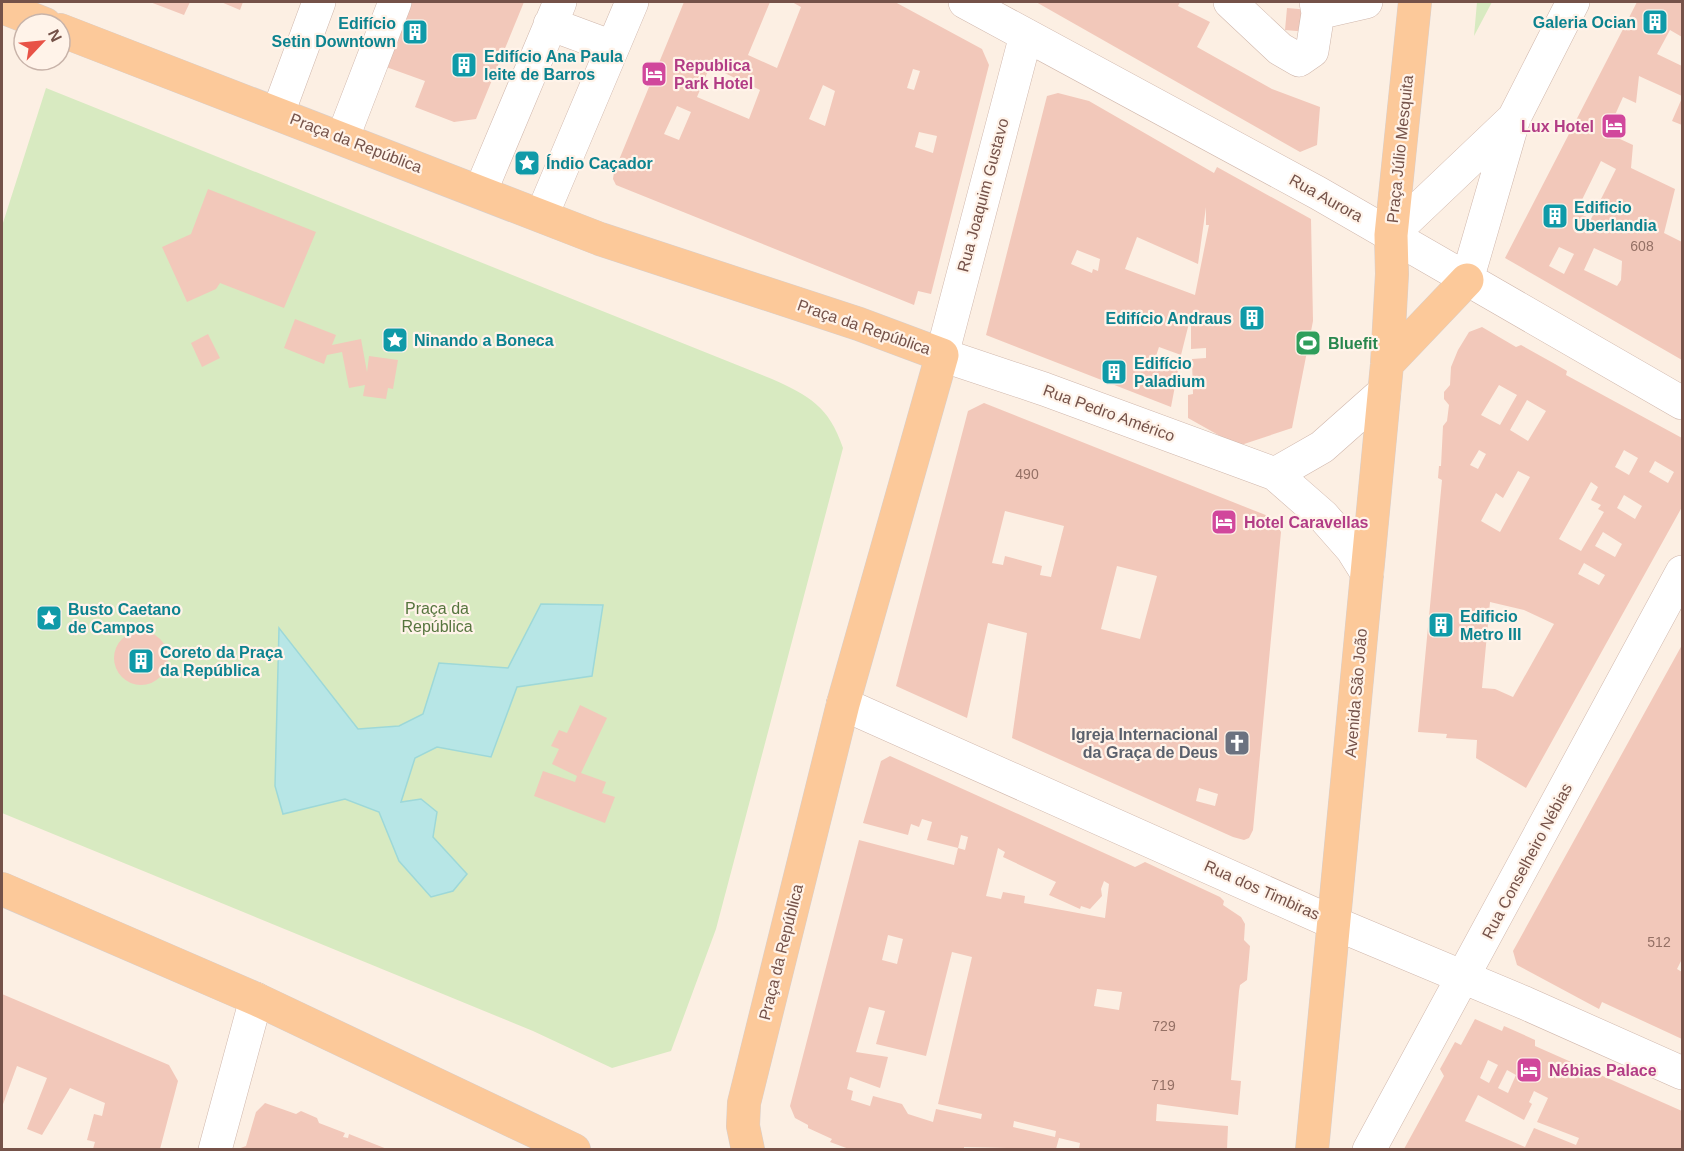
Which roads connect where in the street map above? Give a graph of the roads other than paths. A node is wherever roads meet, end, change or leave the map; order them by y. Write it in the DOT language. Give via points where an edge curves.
graph roads {
  1 [pos="319,2"];
  2 [pos="395,2"];
  3 [pos="632,2"];
  4 [pos="965,2"];
  5 [pos="1230,2"];
  6 [pos="1366,2"];
  7 [pos="1415,2"];
  8 [pos="1573,2"];
  9 [pos="1317,7"];
  10 [pos="555,13"];
  11 [pos="72,35"];
  12 [pos="1026,35"];
  13 [pos="612,47"];
  14 [pos="278,113"];
  15 [pos="1514,118"];
  16 [pos="343,137"];
  17 [pos="481,190"];
  18 [pos="542,215"];
  19 [pos="1391,235"];
  20 [pos="1467,280"];
  21 [pos="942,355"];
  22 [pos="1385,378"];
  23 [pos="1683,403"];
  24 [pos="1275,474"];
  25 [pos="1683,572"];
  26 [pos="1367,573"];
  27 [pos="843,704"];
  28 [pos="2,889"];
  29 [pos="1334,923"];
  30 [pos="1464,977"];
  31 [pos="255,999"];
  32 [pos="1683,1073"];
  33 [pos="214,1149"];
  34 [pos="574,1149"];
  35 [pos="748,1149"];
  36 [pos="1312,1149"];
  37 [pos="1369,1149"];
  1 -- 14 [label="street"];
  2 -- 16 [label="street"];
  3 -- 13 [label="street"];
  4 -- 12 [label="street, Rua Aurora"];
  5 -- 9 [label="street" via="1280,49 1299,60 1312,51"];
  6 -- 9 [label="street"];
  7 -- 19 [label="main road, Praça Júlio Mesquita"];
  8 -- 15 [label="street, Praça Júlio Mesquita"];
  10 -- 13 [label="street"];
  10 -- 17 [label="street"];
  11 -- 14 [label="main road, Praça da República"];
  12 -- 19 [label="street, Rua Aurora"];
  12 -- 21 [label="street, Rua Joaquim Gustavo"];
  13 -- 18 [label="street"];
  14 -- 16 [label="main road, Praça da República"];
  15 -- 19 [label="street, Praça Júlio Mesquita"];
  15 -- 20 [label="street, Praça Júlio Mesquita"];
  16 -- 17 [label="main road, Praça da República"];
  17 -- 18 [label="main road, Praça da República"];
  18 -- 21 [label="main road, Praça da República" via="600,239"];
  19 -- 20 [label="street, Rua Aurora"];
  19 -- 22 [label="main road, Avenida São João"];
  20 -- 22 [label="main road"];
  20 -- 23 [label="street, Rua Aurora"];
  21 -- 24 [label="street, Rua Pedro Américo"];
  21 -- 27 [label="main road, Praça da República"];
  22 -- 24 [label="street" via="1322,447"];
  22 -- 26 [label="main road, Avenida São João"];
  24 -- 26 [label="street, Rua Pedro Américo" via="1323,516"];
  25 -- 30 [label="street, Rua Conselheiro Nébias"];
  26 -- 29 [label="main road, Avenida São João"];
  27 -- 29 [label="street, Rua dos Timbiras"];
  27 -- 35 [label="main road, Praça da República" via="744,1103"];
  28 -- 31 [label="main road"];
  29 -- 30 [label="street, Rua dos Timbiras"];
  29 -- 36 [label="main road, Avenida São João"];
  30 -- 32 [label="street, Rua dos Timbiras"];
  30 -- 37 [label="street, Rua Conselheiro Nébias"];
  31 -- 33 [label="street"];
  31 -- 34 [label="main road"];
}
